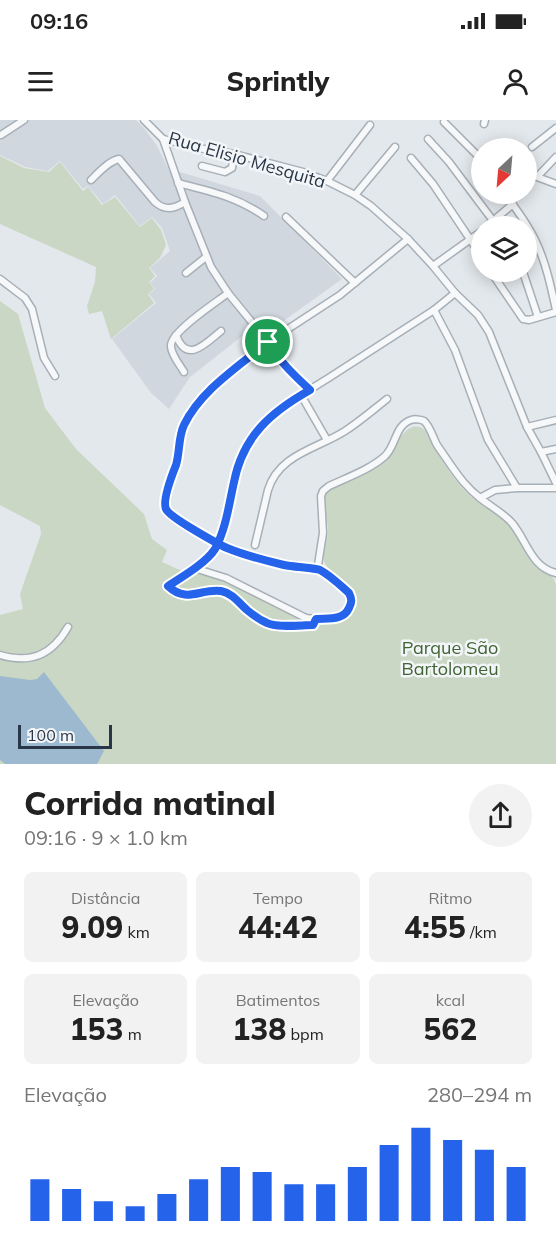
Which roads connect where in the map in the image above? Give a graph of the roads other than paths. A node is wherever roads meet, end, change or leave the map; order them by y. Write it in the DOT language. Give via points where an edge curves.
graph roads {
  1 [pos="24,120"];
  2 [pos="144,120"];
  3 [pos="444,122"];
  4 [pos="370,125"];
  5 [pos="556,128"];
  6 [pos="1,135"];
  7 [pos="163,139"];
  8 [pos="428,140"];
  9 [pos="537,143"];
  10 [pos="395,147"];
  11 [pos="471,149"];
  12 [pos="234,153"];
  13 [pos="556,157"];
  14 [pos="411,158"];
  15 [pos="202,166"];
  16 [pos="91,180"];
  17 [pos="327,181"];
  18 [pos="178,183"];
  19 [pos="556,184"];
  20 [pos="356,195"];
  21 [pos="185,202"];
  22 [pos="513,204"];
  23 [pos="264,216"];
  24 [pos="489,216"];
  25 [pos="502,216"];
  26 [pos="286,218"];
  27 [pos="408,239"];
  28 [pos="470,240"];
  29 [pos="206,257"];
  30 [pos="433,266"];
  31 [pos="186,273"];
  32 [pos="0,279"];
  33 [pos="355,282"];
  34 [pos="498,282"];
  35 [pos="526,282"];
  36 [pos="228,293"];
  37 [pos="455,293"];
  38 [pos="434,310"];
  39 [pos="556,311"];
  40 [pos="538,317"];
  41 [pos="221,331"];
  42 [pos="176,335"];
  43 [pos="268,342"];
  44 [pos="184,372"];
  45 [pos="55,376"];
  46 [pos="310,390"];
  47 [pos="301,395"];
  48 [pos="387,399"];
  49 [pos="556,420"];
  50 [pos="527,427"];
  51 [pos="327,440"];
  52 [pos="556,449"];
  53 [pos="542,452"];
  54 [pos="556,483"];
  55 [pos="518,488"];
  56 [pos="556,488"];
  57 [pos="480,498"];
  58 [pos="217,543"];
  59 [pos="255,545"];
  60 [pos="194,568"];
  61 [pos="319,569"];
  62 [pos="556,573"];
  63 [pos="316,619"];
  64 [pos="68,627"];
  65 [pos="0,655"];
  1 -- 6 [label="street"];
  2 -- 7 [label="street, Rua Elisio Mesquita"];
  3 -- 11 [label="street"];
  4 -- 17 [label="street"];
  5 -- 9 [label="street"];
  7 -- 12 [label="street, Rua Elisio Mesquita"];
  7 -- 18 [label="street"];
  8 -- 24 [label="street"];
  10 -- 20 [label="street"];
  12 -- 15 [label="street" via="232,168 225,172"];
  12 -- 17 [label="street, Rua Elisio Mesquita"];
  13 -- 19 [label="street" via="537,177"];
  14 -- 28 [label="street"];
  16 -- 21 [label="street" via="119,159 162,207"];
  17 -- 20 [label="street, Rua Elisio Mesquita"];
  18 -- 21 [label="street"];
  18 -- 23 [label="street" via="219,193"];
  20 -- 27 [label="street, Rua Elisio Mesquita"];
  21 -- 29 [label="street"];
  22 -- 25 [label="street"];
  22 -- 39 [label="street" via="536,242"];
  26 -- 33 [label="street"];
  27 -- 30 [label="street, Rua Elisio Mesquita"];
  27 -- 33 [label="street"];
  28 -- 30 [label="street"];
  29 -- 31 [label="street"];
  29 -- 36 [label="street"];
  30 -- 37 [label="street, Rua Elisio Mesquita"];
  32 -- 45 [label="street" via="25,298 32,309 44,358"];
  33 -- 43 [label="street"];
  34 -- 40 [label="street" via="524,319"];
  35 -- 40 [label="street"];
  36 -- 42 [label="street"];
  36 -- 43 [label="street"];
  37 -- 38 [label="street"];
  37 -- 50 [label="street, Rua Elisio Mesquita" via="489,332"];
  38 -- 46 [label="street"];
  38 -- 55 [label="street" via="455,350 488,440"];
  39 -- 40 [label="street"];
  41 -- 42 [label="street" via="194,351 185,348"];
  42 -- 44 [label="street" via="170,346"];
  43 -- 46 [label="street" via="286,368"];
  43 -- 58 [label="street" via="210,390 181,433 166,510"];
  46 -- 47 [label="street"];
  47 -- 51 [label="street"];
  47 -- 58 [label="street" via="253,435 235,475"];
  48 -- 51 [label="street"];
  49 -- 50 [label="street"];
  50 -- 53 [label="street, Rua Elisio Mesquita"];
  51 -- 59 [label="street" via="295,456 274,476"];
  52 -- 53 [label="street"];
  53 -- 54 [label="street, Rua Elisio Mesquita"];
  55 -- 56 [label="street"];
  55 -- 57 [label="street" via="495,490"];
  57 -- 61 [label="street" via="464,484 423,421 411,419 398,431 387,455 323,491"];
  57 -- 62 [label="street" via="511,522 539,564"];
  58 -- 60 [label="street"];
  58 -- 61 [label="street" via="285,565"];
  60 -- 63 [label="street" via="226,578 306,618"];
  60 -- 63 [label="street" via="168,586 171,590 184,595 227,593 271,624 313,625"];
  61 -- 63 [label="street" via="351,598 343,616"];
  64 -- 65 [label="street" via="62,639 41,655 23,659"];
}
